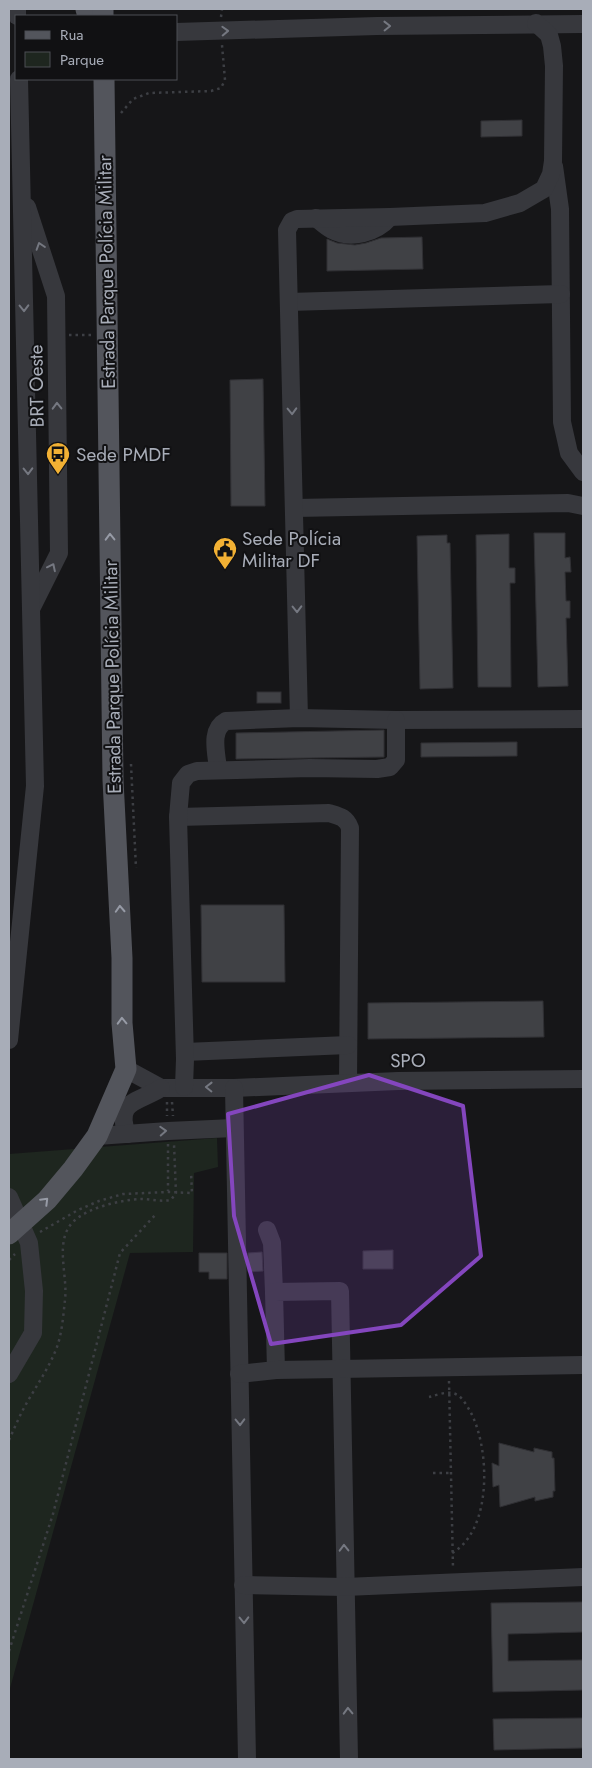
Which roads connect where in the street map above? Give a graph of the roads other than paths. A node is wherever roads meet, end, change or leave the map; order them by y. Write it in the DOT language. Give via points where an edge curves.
graph roads {
  1 [pos="473,9"];
  2 [pos="536,23"];
  3 [pos="576,23"];
  4 [pos="483,24"];
  5 [pos="178,32"];
  6 [pos="554,66"];
  7 [pos="19,80"];
  8 [pos="90,80"];
  9 [pos="104,80"];
  10 [pos="553,161"];
  11 [pos="21,190"];
  12 [pos="106,286"];
  13 [pos="561,294"];
  14 [pos="289,302"];
  15 [pos="583,472"];
  16 [pos="583,506"];
  17 [pos="295,508"];
  18 [pos="31,610"];
  19 [pos="299,718"];
  20 [pos="583,719"];
  21 [pos="396,720"];
  22 [pos="218,770"];
  23 [pos="178,817"];
  24 [pos="9,1040"];
  25 [pos="348,1045"];
  26 [pos="185,1052"];
  27 [pos="126,1069"];
  28 [pos="583,1079"];
  29 [pos="348,1083"];
  30 [pos="184,1087"];
  31 [pos="161,1088"];
  32 [pos="234,1088"];
  33 [pos="234,1128"];
  34 [pos="126,1134"];
  35 [pos="97,1136"];
  36 [pos="9,1197"];
  37 [pos="267,1230"];
  38 [pos="19,1233"];
  39 [pos="274,1292"];
  40 [pos="583,1364"];
  41 [pos="276,1370"];
  42 [pos="340,1370"];
  43 [pos="9,1374"];
  44 [pos="239,1374"];
  45 [pos="583,1578"];
  46 [pos="243,1585"];
  47 [pos="345,1587"];
  48 [pos="247,1759"];
  49 [pos="349,1759"];
  1 -- 4 [label="street"];
  2 -- 3 [label="street"];
  2 -- 4 [label="street"];
  2 -- 6 [label="street" via="551,38"];
  3 -- 6 [label="street" via="558,41"];
  5 -- 4 [label="street, one-way"];
  6 -- 10 [label="street"];
  7 -- 11 [label="street, BRT Oeste"];
  8 -- 12 [label="main road" via="98,263"];
  9 -- 12 [label="main road, Estrada Parque Polícia Militar"];
  10 -- 13 [label="street" via="560,208"];
  10 -- 14 [label="street" via="544,189 503,209 485,213 390,218 294,219 287,230"];
  11 -- 18 [label="street, BRT Oeste, one-way"];
  18 -- 11 [label="street, BRT Oeste, one-way" via="59,553 56,296"];
  27 -- 12 [label="main road, Estrada Parque Polícia Militar, one-way" via="113,780"];
  13 -- 14 [label="street"];
  13 -- 15 [label="street" via="562,422 569,453"];
  14 -- 17 [label="street, one-way"];
  16 -- 17 [label="street"];
  17 -- 19 [label="street, one-way"];
  18 -- 24 [label="street, BRT Oeste" via="35,786"];
  19 -- 21 [label="street"];
  19 -- 22 [label="street" via="224,722 215,733"];
  20 -- 21 [label="street"];
  21 -- 22 [label="street" via="396,760 390,767"];
  22 -- 23 [label="street" via="197,771 184,777"];
  23 -- 25 [label="street" via="329,813 347,821 350,828"];
  23 -- 26 [label="street"];
  25 -- 26 [label="street"];
  25 -- 29 [label="street"];
  26 -- 30 [label="street"];
  27 -- 31 [label="street"];
  27 -- 35 [label="main road, Estrada Parque Polícia Militar"];
  28 -- 29 [label="street, SPO"];
  29 -- 32 [label="street, SPO"];
  30 -- 31 [label="street, SPO"];
  32 -- 30 [label="street, SPO, one-way"];
  31 -- 34 [label="street" via="126,1106 123,1116"];
  32 -- 33 [label="street"];
  34 -- 33 [label="street, one-way"];
  33 -- 44 [label="street"];
  34 -- 35 [label="street"];
  38 -- 35 [label="main road, Estrada Parque Polícia Militar, one-way" via="74,1169"];
  36 -- 38 [label="street"];
  37 -- 39 [label="street" via="272,1243"];
  38 -- 43 [label="street" via="34,1291 33,1333"];
  39 -- 41 [label="street"];
  39 -- 42 [label="street" via="340,1292"];
  40 -- 42 [label="street"];
  41 -- 42 [label="street"];
  41 -- 44 [label="street"];
  47 -- 42 [label="street, one-way"];
  44 -- 46 [label="street, one-way"];
  45 -- 47 [label="street"];
  46 -- 47 [label="street"];
  46 -- 48 [label="street, one-way"];
  49 -- 47 [label="street, one-way"];
}
